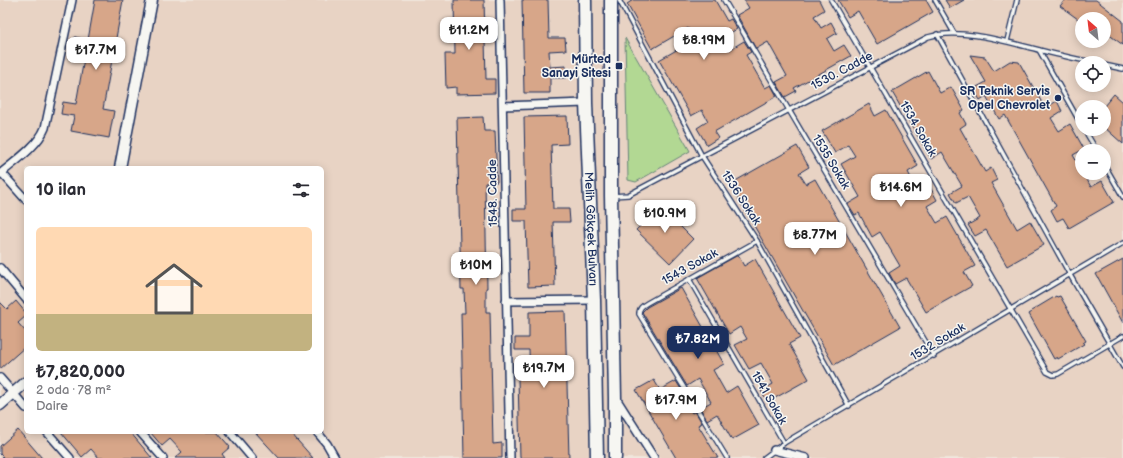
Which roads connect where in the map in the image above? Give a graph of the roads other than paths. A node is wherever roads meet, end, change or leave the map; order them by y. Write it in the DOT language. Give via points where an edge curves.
graph roads {
  1 [pos="72,0"];
  2 [pos="152,0"];
  3 [pos="500,0"];
  4 [pos="585,0"];
  5 [pos="611,0"];
  6 [pos="619,0"];
  7 [pos="724,0"];
  8 [pos="831,0"];
  9 [pos="935,0"];
  10 [pos="1017,0"];
  11 [pos="954,33"];
  12 [pos="937,34"];
  13 [pos="1007,41"];
  14 [pos="1039,50"];
  15 [pos="1075,58"];
  16 [pos="1111,66"];
  17 [pos="870,67"];
  18 [pos="1123,69"];
  19 [pos="586,104"];
  20 [pos="503,106"];
  21 [pos="789,111"];
  22 [pos="1075,114"];
  23 [pos="702,156"];
  24 [pos="120,166"];
  25 [pos="1,173"];
  26 [pos="1111,176"];
  27 [pos="611,196"];
  28 [pos="1123,197"];
  29 [pos="24,198"];
  30 [pos="757,241"];
  31 [pos="1123,244"];
  32 [pos="0,268"];
  33 [pos="1070,275"];
  34 [pos="689,279"];
  35 [pos="24,297"];
  36 [pos="594,300"];
  37 [pos="506,301"];
  38 [pos="1011,310"];
  39 [pos="1123,336"];
  40 [pos="1110,344"];
  41 [pos="934,356"];
  42 [pos="1123,367"];
  43 [pos="0,378"];
  44 [pos="24,384"];
  45 [pos="14,393"];
  46 [pos="616,398"];
  47 [pos="0,405"];
  48 [pos="24,406"];
  49 [pos="849,406"];
  50 [pos="49,434"];
  51 [pos="142,434"];
  52 [pos="232,434"];
  53 [pos="319,434"];
  54 [pos="784,443"];
  55 [pos="774,450"];
  56 [pos="70,458"];
  57 [pos="163,458"];
  58 [pos="252,458"];
  59 [pos="335,458"];
  60 [pos="510,458"];
  61 [pos="597,458"];
  62 [pos="615,458"];
  63 [pos="654,458"];
  64 [pos="727,458"];
  65 [pos="764,458"];
  66 [pos="806,458"];
  1 -- 25 [label="street" via="45,128 39,139"];
  2 -- 24 [label="street"];
  3 -- 20 [label="street, 1548. Cadde"];
  4 -- 19 [label="main road, Melih Gökçek Bulvarı"];
  5 -- 27 [label="main road, Melih Gökçek Bulvarı"];
  6 -- 23 [label="lane, 1536 Sokak"];
  7 -- 21 [label="lane, 1535 Sokak"];
  8 -- 17 [label="lane, 1534 Sokak"];
  9 -- 11 [label="lane"];
  10 -- 13 [label="lane"];
  11 -- 12 [label="lane, 1530. Cadde"];
  11 -- 13 [label="lane, 1530. Cadde"];
  12 -- 17 [label="lane, 1530. Cadde"];
  12 -- 33 [label="lane"];
  13 -- 14 [label="lane, 1530. Cadde"];
  14 -- 15 [label="lane, 1530. Cadde"];
  14 -- 22 [label="lane"];
  16 -- 18 [label="lane"];
  17 -- 21 [label="lane, 1530. Cadde"];
  17 -- 38 [label="lane, 1534 Sokak"];
  19 -- 20 [label="street"];
  19 -- 36 [label="main road, Melih Gökçek Bulvarı"];
  20 -- 37 [label="street, 1548. Cadde"];
  21 -- 23 [label="lane, 1530. Cadde"];
  21 -- 41 [label="lane, 1535 Sokak"];
  23 -- 27 [label="lane, 1530. Cadde" via="628,194"];
  23 -- 30 [label="lane, 1536 Sokak"];
  25 -- 29 [label="street"];
  26 -- 28 [label="lane"];
  27 -- 46 [label="main road, Melih Gökçek Bulvarı"];
  30 -- 34 [label="lane, 1543 Sokak"];
  30 -- 49 [label="lane, 1536 Sokak"];
  31 -- 33 [label="lane, 1532 Sokak"];
  32 -- 35 [label="street"];
  33 -- 38 [label="lane, 1532 Sokak"];
  33 -- 40 [label="lane"];
  34 -- 54 [label="lane, 1541 Sokak"];
  34 -- 64 [label="lane, 1543 Sokak" via="642,306 639,314"];
  36 -- 37 [label="street"];
  36 -- 61 [label="main road, Melih Gökçek Bulvarı"];
  37 -- 60 [label="street, 1548. Cadde"];
  38 -- 40 [label="lane, 1534 Sokak" via="1045,370 1050,374 1058,374"];
  38 -- 41 [label="lane, 1532 Sokak"];
  39 -- 40 [label="lane"];
  40 -- 42 [label="lane"];
  41 -- 49 [label="lane, 1532 Sokak"];
  43 -- 45 [label="street"];
  44 -- 45 [label="street"];
  45 -- 47 [label="street"];
  45 -- 48 [label="street"];
  46 -- 62 [label="main road, Melih Gökçek Bulvarı"];
  46 -- 63 [label="street"];
  49 -- 54 [label="lane, 1532 Sokak"];
  50 -- 56 [label="street"];
  51 -- 57 [label="street"];
  52 -- 58 [label="street"];
  53 -- 59 [label="street"];
  54 -- 55 [label="lane, 1532 Sokak"];
  55 -- 65 [label="lane, 1532 Sokak"];
  55 -- 66 [label="street"];
}
